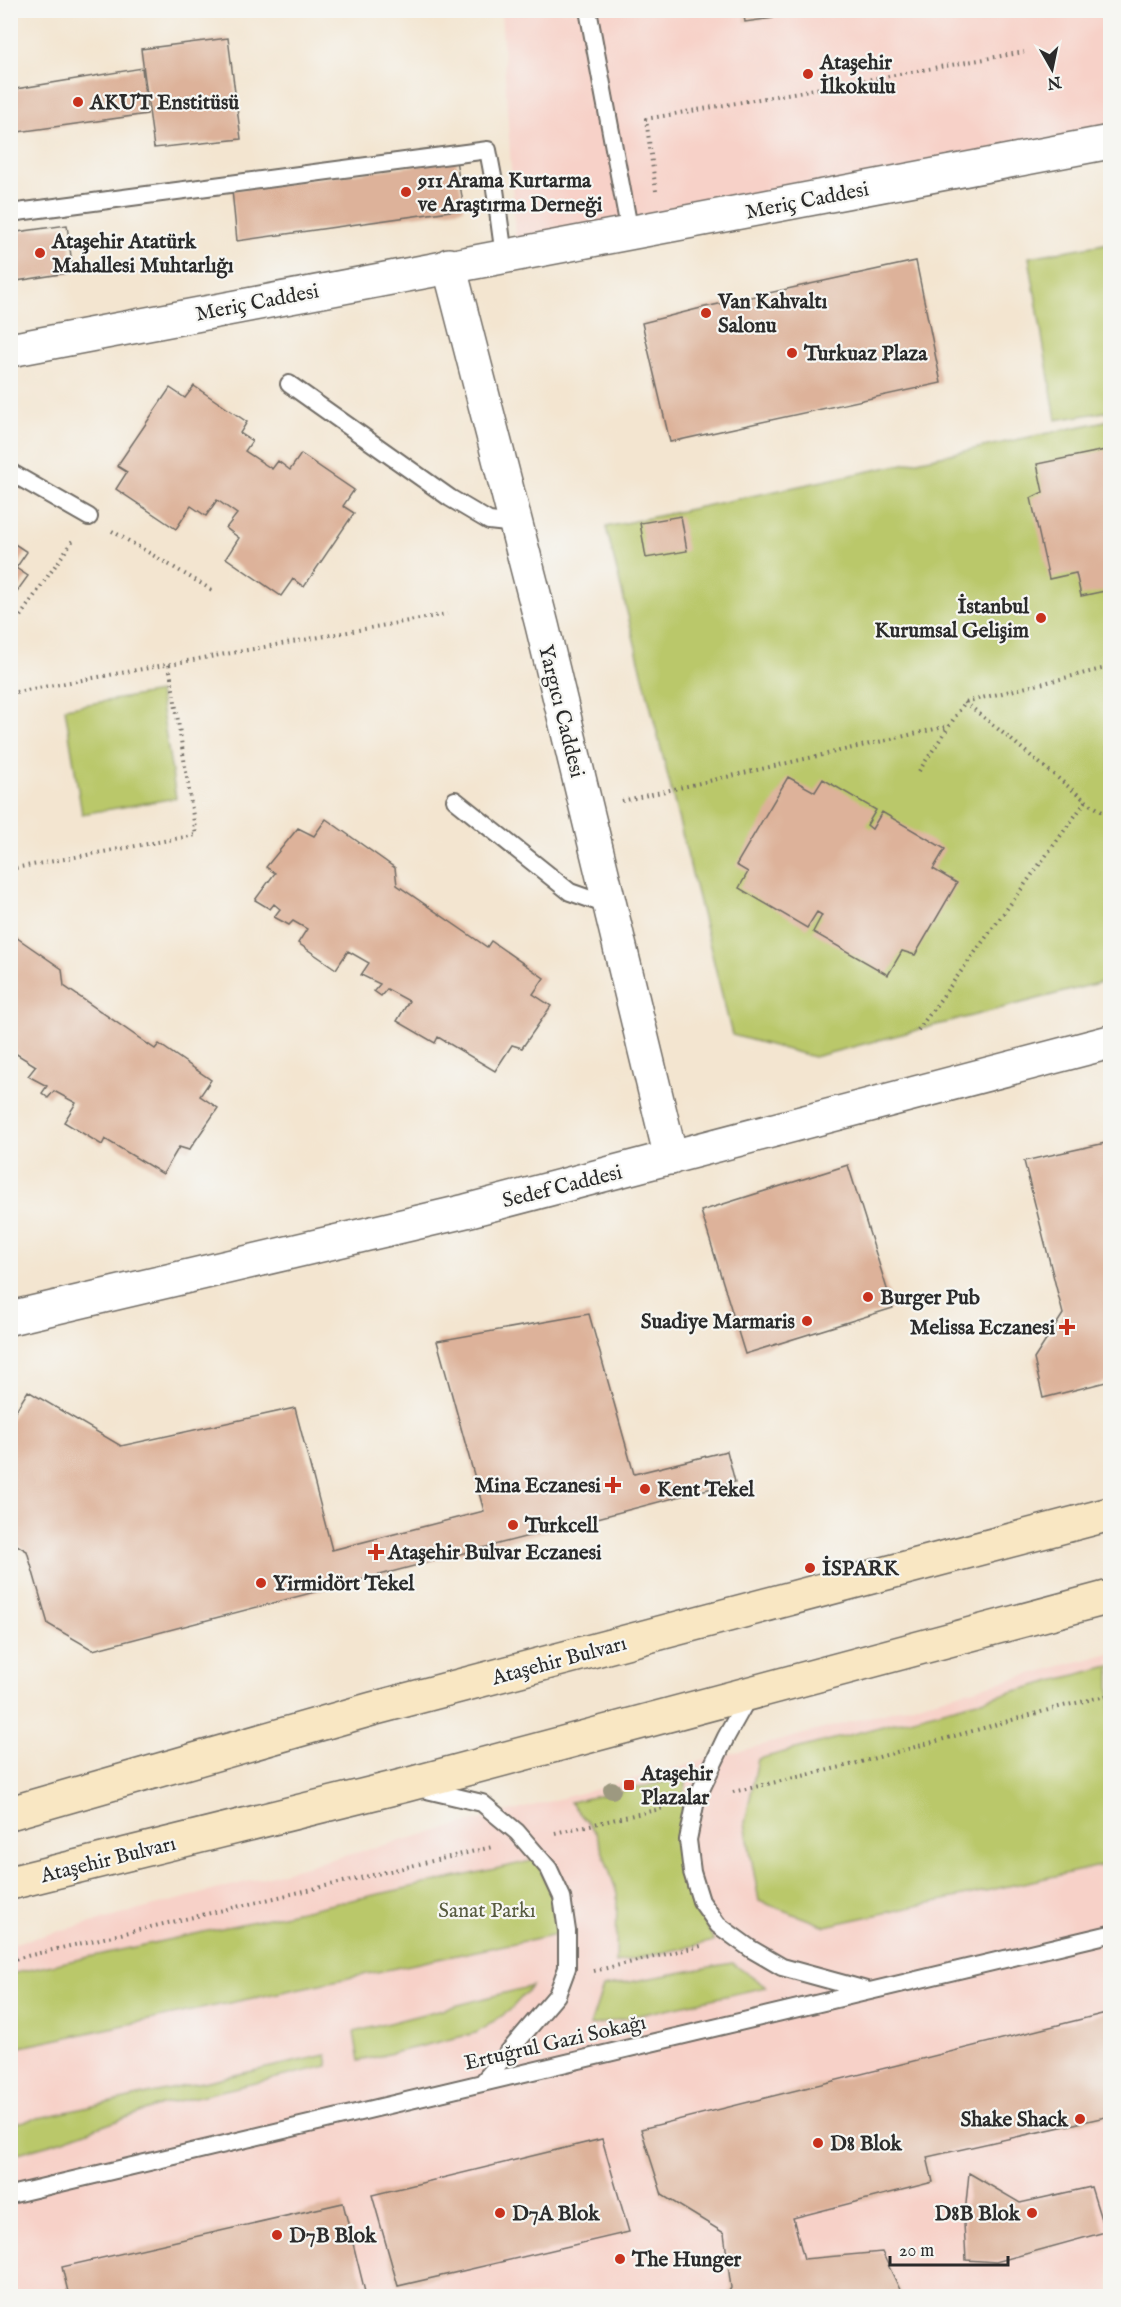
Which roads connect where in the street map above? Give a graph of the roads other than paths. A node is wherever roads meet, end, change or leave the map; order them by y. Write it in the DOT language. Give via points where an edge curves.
graph roads {
  1 [pos="588,10"];
  2 [pos="1110,142"];
  3 [pos="10,213"];
  4 [pos="645,230"];
  5 [pos="504,256"];
  6 [pos="449,265"];
  7 [pos="10,350"];
  8 [pos="290,384"];
  9 [pos="10,471"];
  10 [pos="89,517"];
  11 [pos="516,525"];
  12 [pos="455,800"];
  13 [pos="610,906"];
  14 [pos="1110,1042"];
  15 [pos="671,1158"];
  16 [pos="10,1318"];
  17 [pos="1110,1514"];
  18 [pos="1110,1597"];
  19 [pos="750,1693"];
  20 [pos="406,1785"];
  21 [pos="10,1813"];
  22 [pos="10,1884"];
  23 [pos="1110,1934"];
  24 [pos="870,1991"];
  25 [pos="482,2083"];
  26 [pos="10,2195"];
  1 -- 4 [label="lane"];
  2 -- 4 [label="street, Meriç Caddesi"];
  3 -- 5 [label="lane" via="488,150"];
  4 -- 5 [label="street, Meriç Caddesi"];
  5 -- 6 [label="street, Meriç Caddesi"];
  6 -- 7 [label="street, Meriç Caddesi"];
  6 -- 11 [label="street, Yargıcı Caddesi"];
  8 -- 11 [label="lane" via="450,498 489,521"];
  9 -- 10 [label="lane"];
  11 -- 13 [label="street, Yargıcı Caddesi"];
  12 -- 13 [label="lane" via="570,892"];
  13 -- 15 [label="street, Yargıcı Caddesi"];
  14 -- 15 [label="street, Sedef Caddesi"];
  15 -- 16 [label="street, Sedef Caddesi" via="466,1211"];
  17 -- 21 [label="main road, Ataşehir Bulvarı" via="372,1709"];
  18 -- 19 [label="main road, Ataşehir Bulvarı"];
  19 -- 20 [label="main road, Ataşehir Bulvarı"];
  19 -- 24 [label="lane" via="696,1800 688,1840 701,1901 718,1924 782,1967"];
  20 -- 22 [label="main road, Ataşehir Bulvarı"];
  20 -- 25 [label="lane" via="482,1803 517,1832 549,1869 562,1898 567,1968 557,1995"];
  23 -- 24 [label="lane, Ertuğrul Gazi Sokağı"];
  24 -- 25 [label="lane, Ertuğrul Gazi Sokağı"];
  25 -- 26 [label="lane, Ertuğrul Gazi Sokağı"];
}
